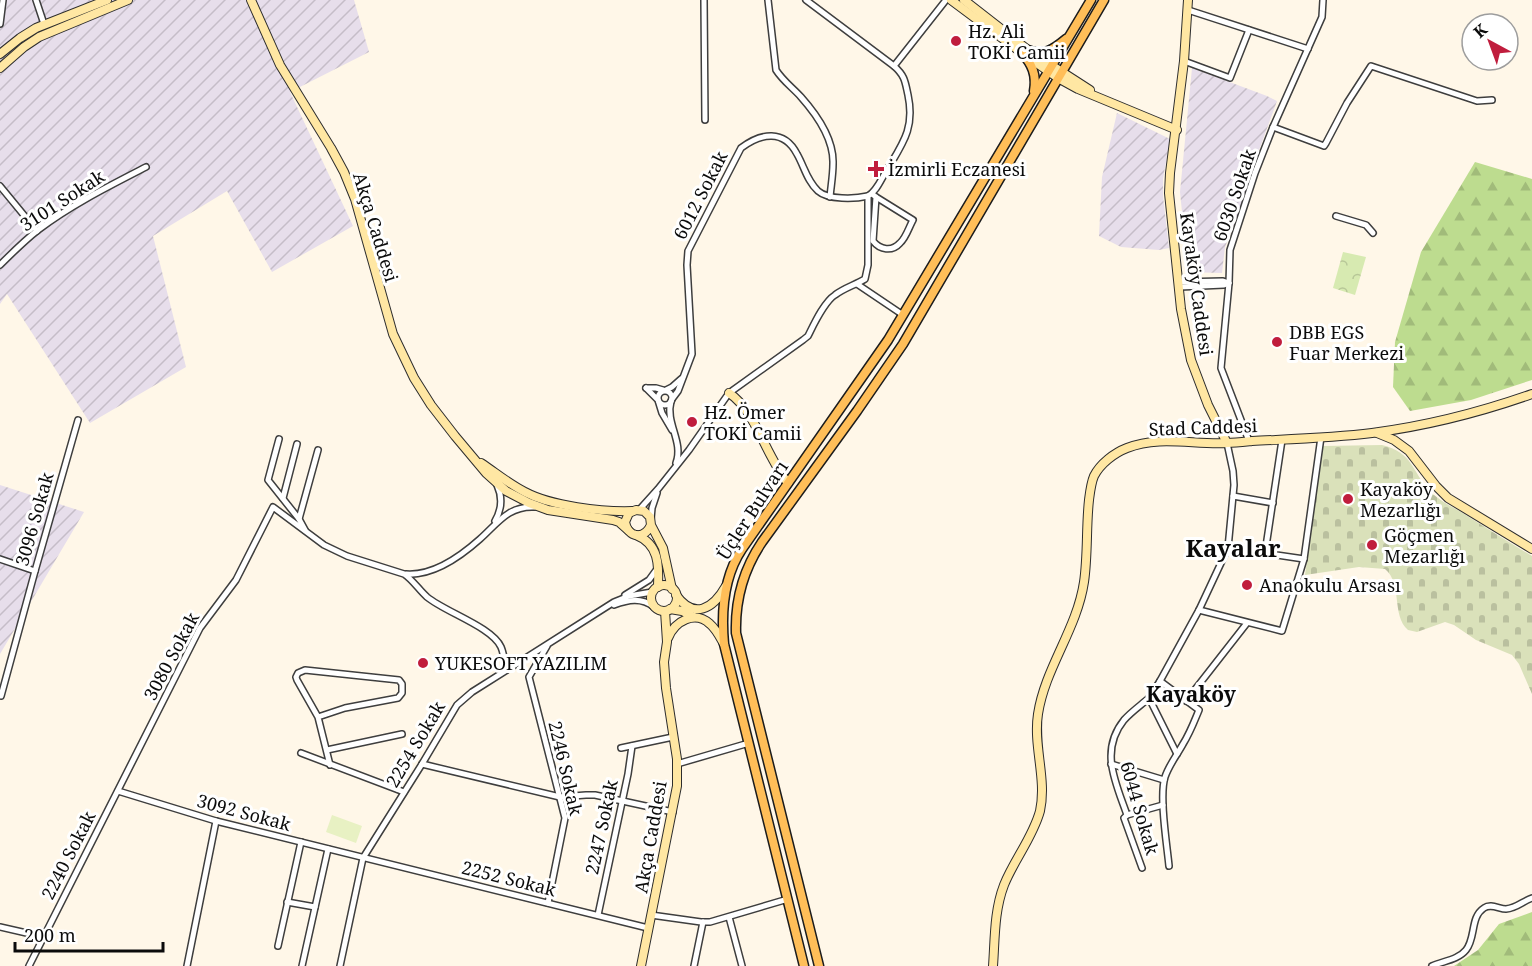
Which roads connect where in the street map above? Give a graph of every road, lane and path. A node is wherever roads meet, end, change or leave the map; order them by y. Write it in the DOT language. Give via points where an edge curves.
graph roads {
  1 [pos="3,0"];
  2 [pos="36,0"];
  3 [pos="107,0"];
  4 [pos="128,0"];
  5 [pos="251,0"];
  6 [pos="704,0"];
  7 [pos="768,0"];
  8 [pos="806,0"];
  9 [pos="946,0"];
  10 [pos="951,0"];
  11 [pos="964,0"];
  12 [pos="1091,0"];
  13 [pos="1104,0"];
  14 [pos="1188,0"];
  15 [pos="1323,0"];
  16 [pos="1188,10"];
  17 [pos="0,24"];
  18 [pos="44,24"];
  19 [pos="1074,30"];
  20 [pos="1249,30"];
  21 [pos="1308,50"];
  22 [pos="1025,51"];
  23 [pos="0,54"];
  24 [pos="1184,61"];
  25 [pos="894,66"];
  26 [pos="0,68"];
  27 [pos="1050,69"];
  28 [pos="1060,75"];
  29 [pos="1492,100"];
  30 [pos="1027,105"];
  31 [pos="705,120"];
  32 [pos="1273,127"];
  33 [pos="1177,130"];
  34 [pos="146,167"];
  35 [pos="0,186"];
  36 [pos="872,196"];
  37 [pos="830,197"];
  38 [pos="1336,216"];
  39 [pos="37,231"];
  40 [pos="1373,233"];
  41 [pos="0,265"];
  42 [pos="1229,283"];
  43 [pos="857,284"];
  44 [pos="1180,285"];
  45 [pos="903,315"];
  46 [pos="682,378"];
  47 [pos="665,390"];
  48 [pos="729,393"];
  49 [pos="1532,394"];
  50 [pos="658,400"];
  51 [pos="672,400"];
  52 [pos="78,420"];
  53 [pos="673,431"];
  54 [pos="1376,432"];
  55 [pos="1322,437"];
  56 [pos="279,439"];
  57 [pos="1282,440"];
  58 [pos="1249,441"];
  59 [pos="1227,443"];
  60 [pos="297,444"];
  61 [pos="318,450"];
  62 [pos="475,459"];
  63 [pos="673,470"];
  64 [pos="496,483"];
  65 [pos="788,483"];
  66 [pos="658,489"];
  67 [pos="1233,496"];
  68 [pos="283,498"];
  69 [pos="1273,502"];
  70 [pos="539,507"];
  71 [pos="636,510"];
  72 [pos="299,519"];
  73 [pos="651,523"];
  74 [pos="491,528"];
  75 [pos="305,531"];
  76 [pos="631,532"];
  77 [pos="1228,548"];
  78 [pos="1532,549"];
  79 [pos="1265,554"];
  80 [pos="0,559"];
  81 [pos="1304,559"];
  82 [pos="658,565"];
  83 [pos="35,571"];
  84 [pos="404,573"];
  85 [pos="728,582"];
  86 [pos="655,589"];
  87 [pos="674,592"];
  88 [pos="614,602"];
  89 [pos="654,607"];
  90 [pos="604,609"];
  91 [pos="668,610"];
  92 [pos="1199,610"];
  93 [pos="694,617"];
  94 [pos="1247,623"];
  95 [pos="667,642"];
  96 [pos="723,644"];
  97 [pos="548,645"];
  98 [pos="506,670"];
  99 [pos="1160,681"];
  100 [pos="1,696"];
  101 [pos="1149,698"];
  102 [pos="1186,701"];
  103 [pos="318,717"];
  104 [pos="402,734"];
  105 [pos="673,737"];
  106 [pos="749,743"];
  107 [pos="632,746"];
  108 [pos="621,748"];
  109 [pos="327,750"];
  110 [pos="301,753"];
  111 [pos="1177,754"];
  112 [pos="422,764"];
  113 [pos="677,764"];
  114 [pos="1111,764"];
  115 [pos="330,765"];
  116 [pos="1164,780"];
  117 [pos="118,790"];
  118 [pos="404,792"];
  119 [pos="560,797"];
  120 [pos="622,802"];
  121 [pos="1163,805"];
  122 [pos="673,812"];
  123 [pos="1127,815"];
  124 [pos="216,821"];
  125 [pos="301,842"];
  126 [pos="328,849"];
  127 [pos="363,858"];
  128 [pos="1169,866"];
  129 [pos="1142,868"];
  130 [pos="1532,898"];
  131 [pos="788,899"];
  132 [pos="287,902"];
  133 [pos="548,903"];
  134 [pos="315,907"];
  135 [pos="598,915"];
  136 [pos="651,915"];
  137 [pos="729,917"];
  138 [pos="704,922"];
  139 [pos="0,927"];
  140 [pos="648,928"];
  141 [pos="44,938"];
  142 [pos="278,946"];
  143 [pos="302,964"];
  144 [pos="29,966"];
  145 [pos="187,966"];
  146 [pos="296,966"];
  147 [pos="340,966"];
  148 [pos="641,966"];
  149 [pos="694,966"];
  150 [pos="742,966"];
  151 [pos="804,966"];
  152 [pos="819,966"];
  153 [pos="993,966"];
  154 [pos="1432,966"];
  1 -- 17 [label="street"];
  2 -- 18 [label="street"];
  3 -- 18 [label="street"];
  4 -- 26 [label="street" via="39,37"];
  5 -- 62 [label="street, Akça Caddesi" via="280,65 344,172 402,355 435,411"];
  6 -- 31 [label="street"];
  7 -- 37 [label="street" via="776,70 812,111 832,150"];
  8 -- 25 [label="street"];
  9 -- 25 [label="street"];
  10 -- 22 [label="street"];
  11 -- 22 [label="street"];
  12 -- 19 [label="main road, Üçler Bulvarı"];
  13 -- 28 [label="main road, Üçler Bulvarı"];
  14 -- 16 [label="street, Kayaköy Caddesi"];
  15 -- 21 [label="street, 6030 Sokak" via="1322,17"];
  16 -- 20 [label="street"];
  16 -- 24 [label="street, Kayaköy Caddesi"];
  18 -- 23 [label="street"];
  19 -- 22 [label="main road" via="1047,52"];
  19 -- 27 [label="main road, Üçler Bulvarı"];
  20 -- 21 [label="street"];
  20 -- 24 [label="street" via="1230,78"];
  21 -- 32 [label="street, 6030 Sokak"];
  22 -- 27 [label="street"];
  22 -- 30 [label="main road" via="1035,75"];
  24 -- 33 [label="street, Kayaköy Caddesi"];
  25 -- 36 [label="street" via="905,78 911,108 909,126"];
  27 -- 28 [label="street"];
  27 -- 30 [label="main road, Üçler Bulvarı"];
  28 -- 33 [label="street" via="1078,90"];
  28 -- 152 [label="main road, Üçler Bulvarı" via="903,344 762,542 741,583 736,633"];
  29 -- 32 [label="street" via="1477,101 1371,66 1324,146"];
  30 -- 45 [label="main road, Üçler Bulvarı"];
  32 -- 42 [label="street, 6030 Sokak" via="1232,244"];
  33 -- 44 [label="street, Kayaköy Caddesi" via="1169,193"];
  34 -- 39 [label="street, 3101 Sokak" via="88,197"];
  35 -- 39 [label="street"];
  36 -- 36 [label="street" via="913,220 901,243 890,249 873,241"];
  36 -- 37 [label="street"];
  36 -- 43 [label="street" via="868,265 865,279"];
  37 -- 46 [label="street, 6012 Sokak" via="818,191 788,142 772,135 763,136 741,148 688,250 692,348"];
  38 -- 40 [label="street" via="1366,225"];
  39 -- 41 [label="street, 3101 Sokak"];
  42 -- 44 [label="street"];
  42 -- 58 [label="street, 6030 Sokak" via="1221,368"];
  43 -- 45 [label="street"];
  43 -- 48 [label="street" via="830,300 808,336"];
  44 -- 59 [label="street, Kayaköy Caddesi" via="1191,360"];
  45 -- 65 [label="main road, Üçler Bulvarı"];
  46 -- 47 [label="street"];
  46 -- 51 [label="street, 6012 Sokak"];
  47 -- 50 [label="street" via="659,393"];
  47 -- 50 [label="street" via="646,388"];
  47 -- 51 [label="street"];
  48 -- 63 [label="street"];
  48 -- 65 [label="street" via="746,408"];
  49 -- 54 [label="street, Stad Caddesi" via="1454,417"];
  50 -- 51 [label="street" via="665,405"];
  50 -- 53 [label="street, 6012 Sokak"];
  51 -- 53 [label="street, 6012 Sokak" via="669,412"];
  52 -- 83 [label="street, 3096 Sokak"];
  53 -- 63 [label="street, 6012 Sokak" via="679,456"];
  54 -- 55 [label="street, Stad Caddesi"];
  54 -- 78 [label="street" via="1409,451 1448,498"];
  55 -- 57 [label="street, Stad Caddesi"];
  55 -- 81 [label="street"];
  56 -- 68 [label="street" via="268,480"];
  57 -- 58 [label="street, Stad Caddesi"];
  57 -- 69 [label="street"];
  58 -- 59 [label="street, Stad Caddesi"];
  59 -- 67 [label="street, Kayaköy Caddesi"];
  59 -- 153 [label="street, Stad Caddesi" via="1166,441 1134,445 1116,453 1094,476 1082,591 1039,710 1039,812 1001,893"];
  60 -- 68 [label="street"];
  61 -- 72 [label="street"];
  62 -- 64 [label="street, Akça Caddesi"];
  62 -- 71 [label="street, Akça Caddesi" via="515,487 542,500"];
  63 -- 66 [label="street"];
  64 -- 70 [label="street, Akça Caddesi"];
  64 -- 74 [label="street" via="501,508"];
  65 -- 85 [label="main road, Üçler Bulvarı" via="739,554"];
  66 -- 71 [label="street"];
  66 -- 73 [label="street" via="651,508"];
  67 -- 69 [label="street"];
  67 -- 77 [label="street, Kayaköy Caddesi"];
  68 -- 72 [label="street"];
  69 -- 79 [label="street"];
  70 -- 74 [label="street" via="519,508"];
  70 -- 76 [label="street, Akça Caddesi" via="613,520"];
  71 -- 73 [label="street" via="647,513"];
  71 -- 76 [label="street" via="626,517"];
  72 -- 75 [label="street"];
  73 -- 76 [label="street" via="643,534"];
  73 -- 87 [label="street" via="663,548"];
  74 -- 84 [label="street" via="448,562 421,573"];
  75 -- 84 [label="street" via="347,556"];
  75 -- 117 [label="street, 3080 Sokak" via="273,507 236,580 200,628"];
  76 -- 82 [label="street, Akça Caddesi" via="651,545"];
  77 -- 79 [label="street"];
  77 -- 92 [label="street, Kayaköy Caddesi"];
  79 -- 81 [label="street"];
  80 -- 83 [label="street"];
  81 -- 94 [label="street" via="1282,631"];
  82 -- 86 [label="street, Akça Caddesi"];
  82 -- 88 [label="street, 2254 Sokak" via="649,580"];
  83 -- 100 [label="street, 3096 Sokak"];
  84 -- 98 [label="street" via="428,598 495,639"];
  85 -- 87 [label="street" via="717,600 702,609 688,607"];
  85 -- 96 [label="main road, Üçler Bulvarı"];
  86 -- 87 [label="street" via="665,585"];
  86 -- 88 [label="street, 2254 Sokak"];
  86 -- 89 [label="street, Akça Caddesi" via="651,600"];
  87 -- 91 [label="street, Akça Caddesi" via="675,603"];
  88 -- 90 [label="street, 2254 Sokak"];
  89 -- 90 [label="street, 2254 Sokak" via="644,600 632,600"];
  89 -- 91 [label="street"];
  90 -- 97 [label="street, 2254 Sokak"];
  91 -- 93 [label="street"];
  91 -- 95 [label="street, Akça Caddesi"];
  92 -- 94 [label="street"];
  92 -- 99 [label="street, Kayaköy Caddesi"];
  93 -- 95 [label="street" via="676,625"];
  93 -- 96 [label="street" via="709,623"];
  94 -- 102 [label="street"];
  95 -- 105 [label="street, Akça Caddesi" via="664,662"];
  96 -- 106 [label="main road, Üçler Bulvarı"];
  97 -- 98 [label="street, 2254 Sokak"];
  97 -- 119 [label="street, 2246 Sokak" via="529,677"];
  98 -- 112 [label="street, 2254 Sokak" via="462,699"];
  99 -- 101 [label="street, Kayaköy Caddesi"];
  99 -- 102 [label="street"];
  101 -- 111 [label="street"];
  101 -- 114 [label="street, 6044 Sokak" via="1119,727"];
  102 -- 111 [label="street" via="1199,710"];
  103 -- 103 [label="street" via="297,680 302,671 397,680 402,684 398,698"];
  103 -- 109 [label="street"];
  104 -- 109 [label="street"];
  105 -- 107 [label="street"];
  105 -- 113 [label="street, Akça Caddesi"];
  106 -- 113 [label="street"];
  106 -- 131 [label="main road, Üçler Bulvarı"];
  107 -- 108 [label="street"];
  107 -- 120 [label="street, 2247 Sokak"];
  109 -- 115 [label="street"];
  110 -- 115 [label="street"];
  111 -- 116 [label="street"];
  112 -- 118 [label="street, 2254 Sokak"];
  112 -- 119 [label="street"];
  113 -- 122 [label="street, Akça Caddesi"];
  114 -- 116 [label="street"];
  114 -- 123 [label="street, 6044 Sokak"];
  115 -- 118 [label="street"];
  116 -- 121 [label="street"];
  117 -- 124 [label="street, 3092 Sokak"];
  117 -- 141 [label="street, 2240 Sokak"];
  118 -- 127 [label="street, 2254 Sokak"];
  119 -- 120 [label="street" via="586,795"];
  119 -- 133 [label="street, 2246 Sokak" via="566,818"];
  120 -- 122 [label="street"];
  120 -- 135 [label="street, 2247 Sokak"];
  121 -- 123 [label="street"];
  121 -- 128 [label="street"];
  122 -- 136 [label="street, Akça Caddesi"];
  123 -- 129 [label="street, 6044 Sokak" via="1124,818"];
  124 -- 125 [label="street, 3092 Sokak"];
  124 -- 145 [label="street"];
  125 -- 126 [label="street, 3092 Sokak"];
  125 -- 132 [label="street"];
  126 -- 127 [label="street, 3092 Sokak"];
  126 -- 134 [label="street"];
  127 -- 133 [label="street, 2252 Sokak"];
  127 -- 147 [label="street, 2254 Sokak"];
  130 -- 154 [label="street" via="1516,907 1484,908 1477,916 1467,950"];
  131 -- 137 [label="street"];
  131 -- 151 [label="main road, Üçler Bulvarı"];
  132 -- 134 [label="street"];
  132 -- 142 [label="street"];
  133 -- 135 [label="street, 2252 Sokak"];
  134 -- 143 [label="street"];
  135 -- 140 [label="street, 2252 Sokak"];
  136 -- 138 [label="street"];
  136 -- 140 [label="street, Akça Caddesi"];
  137 -- 138 [label="street"];
  137 -- 150 [label="street"];
  138 -- 149 [label="street"];
  139 -- 141 [label="street"];
  140 -- 148 [label="street, Akça Caddesi"];
  141 -- 144 [label="street, 2240 Sokak"];
  143 -- 146 [label="street"];
}
